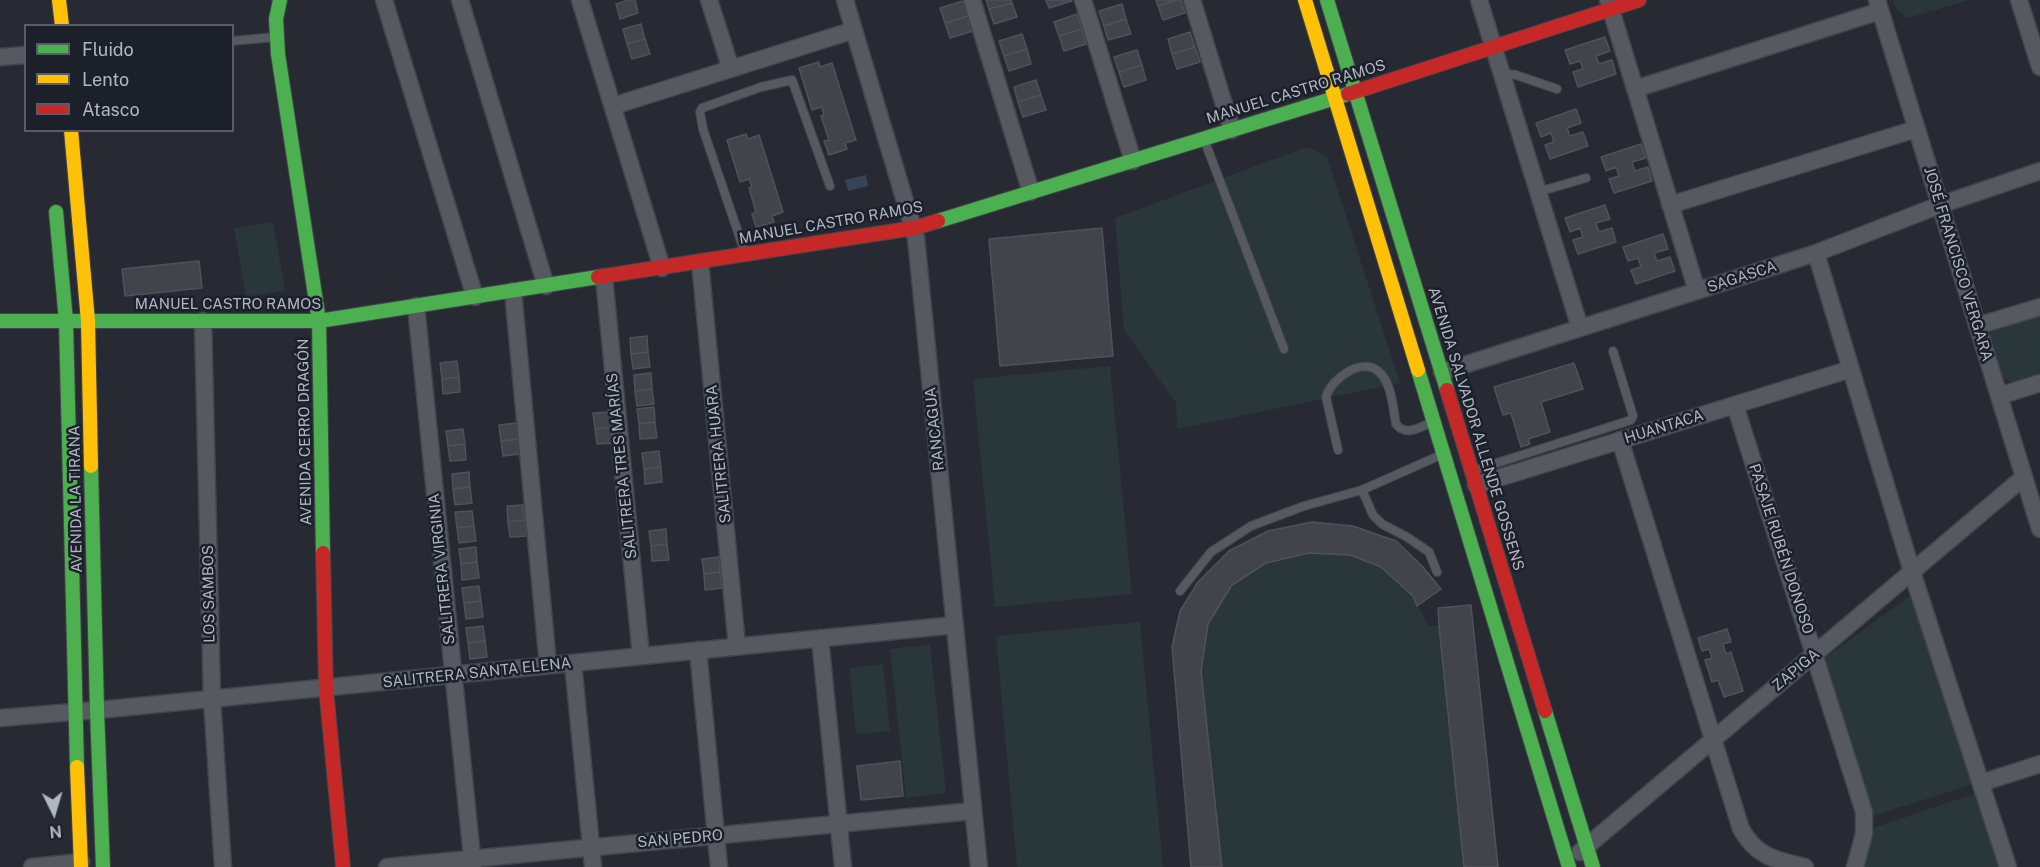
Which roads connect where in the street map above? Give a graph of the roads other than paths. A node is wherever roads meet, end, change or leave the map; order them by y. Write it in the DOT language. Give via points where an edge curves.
graph roads {
  1 [pos="59,0"];
  2 [pos="280,0"];
  3 [pos="384,0"];
  4 [pos="460,0"];
  5 [pos="580,0"];
  6 [pos="709,0"];
  7 [pos="845,0"];
  8 [pos="972,0"];
  9 [pos="1083,0"];
  10 [pos="1192,0"];
  11 [pos="1305,0"];
  12 [pos="1327,0"];
  13 [pos="1479,0"];
  14 [pos="1639,0"];
  15 [pos="2019,0"];
  16 [pos="1609,4"];
  17 [pos="1879,6"];
  18 [pos="62,24"];
  19 [pos="854,30"];
  20 [pos="276,37"];
  21 [pos="234,41"];
  22 [pos="1493,47"];
  23 [pos="24,55"];
  24 [pos="0,57"];
  25 [pos="2040,67"];
  26 [pos="731,69"];
  27 [pos="1502,73"];
  28 [pos="1557,89"];
  29 [pos="1635,89"];
  30 [pos="1355,92"];
  31 [pos="1335,98"];
  32 [pos="613,106"];
  33 [pos="1916,129"];
  34 [pos="1232,130"];
  35 [pos="71,132"];
  36 [pos="1204,138"];
  37 [pos="1133,160"];
  38 [pos="2040,171"];
  39 [pos="1586,178"];
  40 [pos="830,186"];
  41 [pos="1031,192"];
  42 [pos="1538,192"];
  43 [pos="55,201"];
  44 [pos="1670,205"];
  45 [pos="1940,205"];
  46 [pos="914,228"];
  47 [pos="1816,253"];
  48 [pos="746,255"];
  49 [pos="700,262"];
  50 [pos="662,268"];
  51 [pos="604,277"];
  52 [pos="546,286"];
  53 [pos="513,291"];
  54 [pos="1697,291"];
  55 [pos="475,297"];
  56 [pos="416,306"];
  57 [pos="2040,307"];
  58 [pos="0,321"];
  59 [pos="66,321"];
  60 [pos="88,321"];
  61 [pos="203,321"];
  62 [pos="319,321"];
  63 [pos="1977,326"];
  64 [pos="1580,328"];
  65 [pos="1284,349"];
  66 [pos="1614,351"];
  67 [pos="1851,369"];
  68 [pos="1442,372"];
  69 [pos="2040,383"];
  70 [pos="1999,396"];
  71 [pos="1735,405"];
  72 [pos="1433,422"];
  73 [pos="1620,441"];
  74 [pos="1338,450"];
  75 [pos="1443,454"];
  76 [pos="2024,477"];
  77 [pos="1474,478"];
  78 [pos="1362,490"];
  79 [pos="2040,527"];
  80 [pos="1437,572"];
  81 [pos="1912,572"];
  82 [pos="1180,591"];
  83 [pos="955,625"];
  84 [pos="820,638"];
  85 [pos="737,646"];
  86 [pos="698,650"];
  87 [pos="1815,654"];
  88 [pos="641,656"];
  89 [pos="573,663"];
  90 [pos="548,665"];
  91 [pos="453,675"];
  92 [pos="326,688"];
  93 [pos="212,699"];
  94 [pos="97,710"];
  95 [pos="74,712"];
  96 [pos="0,718"];
  97 [pos="1714,739"];
  98 [pos="2040,764"];
  99 [pos="1981,783"];
  100 [pos="973,811"];
  101 [pos="839,824"];
  102 [pos="716,836"];
  103 [pos="1587,846"];
  104 [pos="592,848"];
  105 [pos="472,863"];
  106 [pos="81,865"];
  107 [pos="1568,865"];
  108 [pos="32,867"];
  109 [pos="103,867"];
  110 [pos="223,867"];
  111 [pos="343,867"];
  112 [pos="387,867"];
  113 [pos="593,867"];
  114 [pos="719,867"];
  115 [pos="843,867"];
  116 [pos="979,867"];
  117 [pos="1593,867"];
  118 [pos="1805,867"];
  119 [pos="1855,867"];
  120 [pos="2008,867"];
  1 -- 18 [label="main road"];
  2 -- 20 [label="main road, AVENIDA CERRO DRAGÓN"];
  3 -- 55 [label="street"];
  4 -- 52 [label="street"];
  5 -- 32 [label="street"];
  6 -- 26 [label="street"];
  7 -- 19 [label="street, RANCAGUA"];
  8 -- 41 [label="street"];
  9 -- 37 [label="street"];
  10 -- 34 [label="street"];
  11 -- 31 [label="main road"];
  12 -- 30 [label="main road, AVENIDA SALVADOR ALLENDE GOSSENS"];
  13 -- 22 [label="street"];
  14 -- 16 [label="main road, MANUEL CASTRO RAMOS"];
  15 -- 25 [label="street"];
  16 -- 22 [label="main road, MANUEL CASTRO RAMOS"];
  16 -- 29 [label="street"];
  17 -- 29 [label="street"];
  17 -- 33 [label="street, JOSÉ FRANCISCO VERGARA"];
  19 -- 26 [label="street"];
  19 -- 46 [label="street, RANCAGUA"];
  20 -- 21 [label="lane"];
  20 -- 62 [label="main road, AVENIDA CERRO DRAGÓN"];
  22 -- 27 [label="street"];
  22 -- 30 [label="main road, MANUEL CASTRO RAMOS"];
  23 -- 24 [label="street"];
  26 -- 32 [label="street"];
  27 -- 28 [label="lane"];
  27 -- 42 [label="street"];
  29 -- 44 [label="street"];
  30 -- 31 [label="main road, MANUEL CASTRO RAMOS"];
  30 -- 68 [label="main road, AVENIDA SALVADOR ALLENDE GOSSENS"];
  31 -- 34 [label="main road, MANUEL CASTRO RAMOS"];
  31 -- 72 [label="main road"];
  32 -- 50 [label="street"];
  33 -- 44 [label="street"];
  33 -- 45 [label="street, JOSÉ FRANCISCO VERGARA"];
  34 -- 36 [label="main road, MANUEL CASTRO RAMOS"];
  35 -- 60 [label="main road, AVENIDA LA TIRANA"];
  36 -- 37 [label="main road, MANUEL CASTRO RAMOS"];
  36 -- 65 [label="lane"];
  37 -- 41 [label="main road, MANUEL CASTRO RAMOS"];
  38 -- 45 [label="street, SAGASCA"];
  39 -- 42 [label="lane"];
  40 -- 48 [label="lane" via="792,80 702,108 702,129"];
  41 -- 46 [label="main road, MANUEL CASTRO RAMOS"];
  42 -- 64 [label="street"];
  43 -- 59 [label="main road, AVENIDA LA TIRANA"];
  44 -- 54 [label="street"];
  45 -- 47 [label="street, SAGASCA"];
  45 -- 63 [label="street, JOSÉ FRANCISCO VERGARA"];
  46 -- 48 [label="main road, MANUEL CASTRO RAMOS"];
  46 -- 83 [label="street, RANCAGUA"];
  47 -- 54 [label="street, SAGASCA"];
  47 -- 67 [label="street"];
  48 -- 49 [label="main road, MANUEL CASTRO RAMOS"];
  49 -- 50 [label="main road, MANUEL CASTRO RAMOS"];
  49 -- 85 [label="street, SALITRERA HUARA"];
  50 -- 51 [label="main road, MANUEL CASTRO RAMOS"];
  51 -- 52 [label="main road, MANUEL CASTRO RAMOS"];
  51 -- 88 [label="street, SALITRERA TRES MARÍAS"];
  52 -- 53 [label="main road, MANUEL CASTRO RAMOS"];
  53 -- 55 [label="main road, MANUEL CASTRO RAMOS"];
  53 -- 90 [label="street"];
  54 -- 64 [label="street, SAGASCA"];
  55 -- 56 [label="main road, MANUEL CASTRO RAMOS"];
  56 -- 62 [label="main road, MANUEL CASTRO RAMOS"];
  56 -- 91 [label="street, SALITRERA VIRGINIA"];
  57 -- 63 [label="street"];
  58 -- 59 [label="main road, MANUEL CASTRO RAMOS"];
  59 -- 60 [label="main road, MANUEL CASTRO RAMOS"];
  59 -- 95 [label="main road, AVENIDA LA TIRANA"];
  60 -- 61 [label="main road, MANUEL CASTRO RAMOS"];
  60 -- 94 [label="main road, AVENIDA LA TIRANA"];
  61 -- 62 [label="main road, MANUEL CASTRO RAMOS"];
  61 -- 93 [label="street, LOS SAMBOS"];
  62 -- 92 [label="main road, AVENIDA CERRO DRAGÓN"];
  63 -- 70 [label="street, JOSÉ FRANCISCO VERGARA"];
  64 -- 68 [label="street, SAGASCA"];
  66 -- 77 [label="lane" via="1631,420"];
  67 -- 71 [label="street, HUANTACA"];
  67 -- 81 [label="street"];
  68 -- 77 [label="main road, AVENIDA SALVADOR ALLENDE GOSSENS"];
  69 -- 70 [label="street"];
  70 -- 76 [label="street, JOSÉ FRANCISCO VERGARA"];
  71 -- 73 [label="street, HUANTACA"];
  71 -- 87 [label="street, PASAJE RUBÉN DONOSO"];
  72 -- 74 [label="lane" via="1413,430 1400,429 1387,384 1378,371 1354,368 1328,388 1326,397"];
  72 -- 75 [label="main road"];
  73 -- 77 [label="street, HUANTACA"];
  73 -- 97 [label="street"];
  75 -- 78 [label="lane"];
  75 -- 107 [label="main road"];
  76 -- 79 [label="street, JOSÉ FRANCISCO VERGARA"];
  76 -- 81 [label="street, ZAPIGA"];
  77 -- 103 [label="main road, AVENIDA SALVADOR ALLENDE GOSSENS"];
  78 -- 80 [label="lane" via="1373,515 1429,552"];
  78 -- 82 [label="lane" via="1251,526 1211,552"];
  81 -- 87 [label="street, ZAPIGA"];
  81 -- 99 [label="street"];
  83 -- 84 [label="street, SALITRERA SANTA ELENA"];
  83 -- 100 [label="street, RANCAGUA"];
  84 -- 85 [label="street, SALITRERA SANTA ELENA"];
  84 -- 101 [label="street"];
  85 -- 86 [label="street, SALITRERA SANTA ELENA"];
  86 -- 88 [label="street, SALITRERA SANTA ELENA"];
  86 -- 102 [label="street"];
  87 -- 97 [label="street, ZAPIGA"];
  87 -- 119 [label="street, PASAJE RUBÉN DONOSO" via="1864,812 1864,834"];
  88 -- 89 [label="street, SALITRERA SANTA ELENA"];
  89 -- 90 [label="street, SALITRERA SANTA ELENA"];
  89 -- 104 [label="street"];
  90 -- 91 [label="street, SALITRERA SANTA ELENA"];
  91 -- 92 [label="street, SALITRERA SANTA ELENA"];
  91 -- 105 [label="street, SALITRERA VIRGINIA"];
  92 -- 93 [label="street, SALITRERA SANTA ELENA"];
  92 -- 111 [label="main road, AVENIDA CERRO DRAGÓN"];
  93 -- 94 [label="street, SALITRERA SANTA ELENA"];
  93 -- 110 [label="street, LOS SAMBOS"];
  94 -- 95 [label="street, SALITRERA SANTA ELENA"];
  94 -- 109 [label="main road, AVENIDA LA TIRANA"];
  95 -- 96 [label="street, SALITRERA SANTA ELENA"];
  95 -- 106 [label="main road, AVENIDA LA TIRANA"];
  97 -- 103 [label="street, ZAPIGA"];
  97 -- 118 [label="street" via="1745,837 1766,856"];
  98 -- 99 [label="street"];
  99 -- 120 [label="street"];
  100 -- 101 [label="street, SAN PEDRO"];
  100 -- 116 [label="street, RANCAGUA"];
  101 -- 102 [label="street, SAN PEDRO"];
  101 -- 115 [label="street"];
  102 -- 104 [label="street, SAN PEDRO"];
  102 -- 114 [label="street"];
  103 -- 107 [label="street, ZAPIGA"];
  103 -- 117 [label="main road, AVENIDA SALVADOR ALLENDE GOSSENS"];
  104 -- 105 [label="street, SAN PEDRO"];
  104 -- 113 [label="street"];
  105 -- 112 [label="street, SAN PEDRO"];
  106 -- 108 [label="street"];
}
